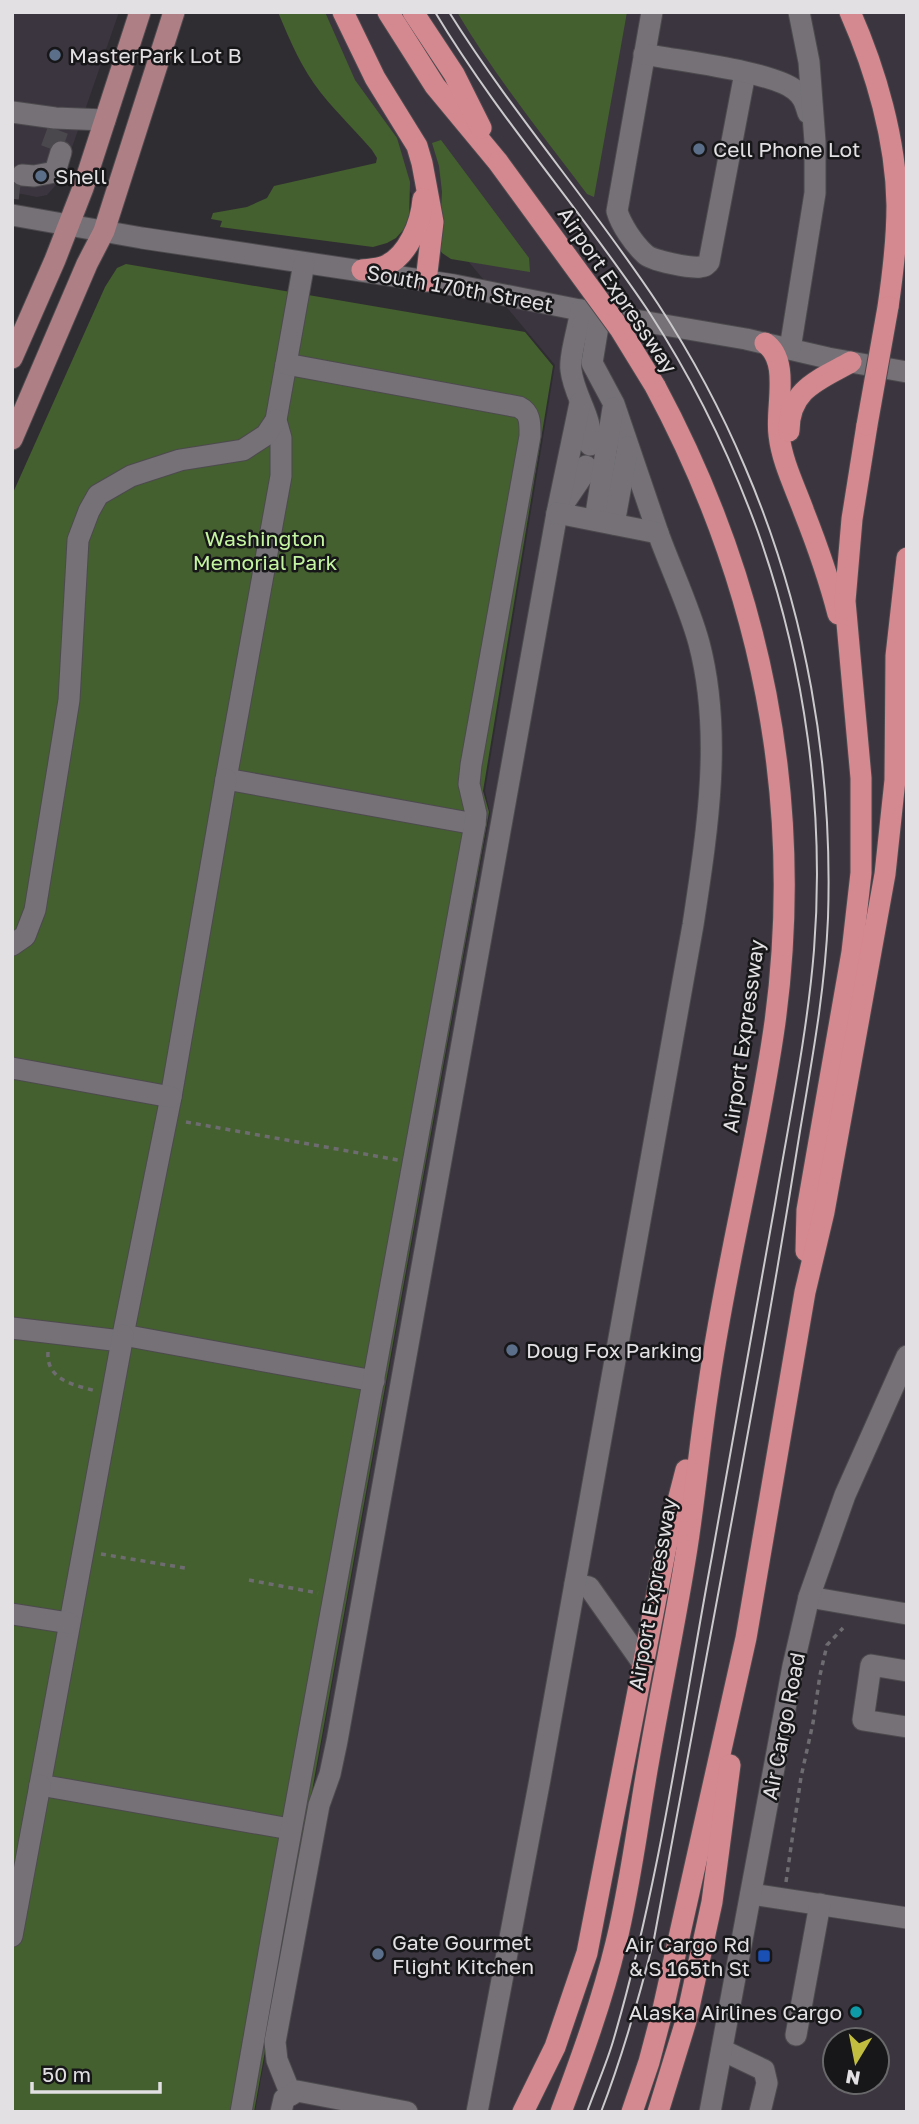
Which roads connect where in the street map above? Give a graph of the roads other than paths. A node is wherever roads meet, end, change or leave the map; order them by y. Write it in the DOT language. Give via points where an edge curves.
graph roads {
  1 [pos="140,12"];
  2 [pos="174,12"];
  3 [pos="343,12"];
  4 [pos="388,12"];
  5 [pos="413,12"];
  6 [pos="652,12"];
  7 [pos="799,12"];
  8 [pos="850,12"];
  9 [pos="806,50"];
  10 [pos="644,54"];
  11 [pos="745,73"];
  12 [pos="766,76"];
  13 [pos="463,108"];
  14 [pos="12,112"];
  15 [pos="105,120"];
  16 [pos="62,134"];
  17 [pos="814,142"];
  18 [pos="426,176"];
  19 [pos="29,178"];
  20 [pos="12,215"];
  21 [pos="69,225"];
  22 [pos="104,231"];
  23 [pos="304,263"];
  24 [pos="362,270"];
  25 [pos="426,281"];
  26 [pos="590,312"];
  27 [pos="765,343"];
  28 [pos="790,348"];
  29 [pos="12,358"];
  30 [pos="851,362"];
  31 [pos="286,364"];
  32 [pos="907,372"];
  33 [pos="580,403"];
  34 [pos="614,404"];
  35 [pos="276,420"];
  36 [pos="625,435"];
  37 [pos="12,439"];
  38 [pos="557,513"];
  39 [pos="604,522"];
  40 [pos="657,533"];
  41 [pos="907,558"];
  42 [pos="834,598"];
  43 [pos="855,702"];
  44 [pos="226,779"];
  45 [pos="475,824"];
  46 [pos="12,945"];
  47 [pos="12,1068"];
  48 [pos="171,1097"];
  49 [pos="805,1292"];
  50 [pos="12,1328"];
  51 [pos="122,1338"];
  52 [pos="907,1356"];
  53 [pos="374,1381"];
  54 [pos="709,1384"];
  55 [pos="575,1584"];
  56 [pos="809,1597"];
  57 [pos="12,1614"];
  58 [pos="907,1614"];
  59 [pos="69,1623"];
  60 [pos="746,1638"];
  61 [pos="644,1665"];
  62 [pos="907,1671"];
  63 [pos="907,1727"];
  64 [pos="40,1785"];
  65 [pos="290,1829"];
  66 [pos="751,1894"];
  67 [pos="820,1905"];
  68 [pos="907,1918"];
  69 [pos="12,1936"];
  70 [pos="796,2035"];
  71 [pos="722,2050"];
  72 [pos="286,2104"];
  73 [pos="241,2112"];
  74 [pos="407,2112"];
  75 [pos="477,2112"];
  76 [pos="523,2112"];
  77 [pos="561,2112"];
  78 [pos="632,2112"];
  79 [pos="658,2112"];
  80 [pos="710,2112"];
  81 [pos="760,2112"];
  1 -- 15 [label="main road"];
  2 -- 22 [label="main road"];
  3 -- 18 [label="highway" via="374,78 417,146"];
  4 -- 13 [label="highway, Airport Expressway" via="416,59"];
  5 -- 13 [label="highway" via="454,74"];
  6 -- 10 [label="street"];
  7 -- 9 [label="street"];
  8 -- 43 [label="highway, bridge" via="886,123 896,224 888,307 852,519 846,582"];
  9 -- 12 [label="street" via="798,71"];
  9 -- 17 [label="street"];
  10 -- 11 [label="street"];
  10 -- 11 [label="street" via="617,211 647,256 697,267 706,265 711,257"];
  11 -- 12 [label="street"];
  12 -- 17 [label="street" via="801,95"];
  13 -- 54 [label="highway, Airport Expressway, bridge" via="620,329 687,448 713,508 752,625 770,714 783,839 783,922 774,1024"];
  14 -- 16 [label="street"];
  15 -- 16 [label="street"];
  15 -- 21 [label="main road"];
  16 -- 19 [label="street" via="55,172"];
  17 -- 28 [label="street" via="815,193"];
  18 -- 24 [label="highway" via="415,232 386,266"];
  18 -- 25 [label="highway" via="433,222"];
  20 -- 21 [label="street, South 170th Street"];
  21 -- 22 [label="street, South 170th Street"];
  21 -- 29 [label="main road"];
  22 -- 23 [label="street, South 170th Street"];
  22 -- 37 [label="main road"];
  23 -- 24 [label="street, South 170th Street"];
  23 -- 31 [label="street"];
  24 -- 25 [label="street, South 170th Street"];
  25 -- 26 [label="street, South 170th Street"];
  26 -- 27 [label="street, South 170th Street"];
  26 -- 33 [label="street" via="570,369"];
  26 -- 34 [label="street" via="592,363"];
  27 -- 28 [label="street, South 170th Street"];
  27 -- 42 [label="highway" via="778,360 781,447"];
  28 -- 30 [label="street, South 170th Street"];
  30 -- 32 [label="street, South 170th Street"];
  30 -- 42 [label="highway" via="799,395 789,421 796,460 823,535"];
  31 -- 35 [label="street"];
  31 -- 45 [label="street" via="512,404 528,416 530,436 471,765"];
  33 -- 38 [label="street"];
  33 -- 38 [label="street" via="592,430"];
  34 -- 36 [label="street"];
  34 -- 39 [label="street"];
  35 -- 44 [label="street" via="281,476"];
  35 -- 46 [label="street" via="266,435 243,450 180,460 131,476 98,495 89,511 78,540 72,673 35,910 25,936"];
  36 -- 39 [label="street"];
  36 -- 40 [label="street"];
  38 -- 39 [label="street"];
  38 -- 72 [label="street" via="337,1741 319,1805 275,2042"];
  39 -- 40 [label="street"];
  40 -- 55 [label="street" via="705,671 710,715 708,808 693,925"];
  41 -- 49 [label="highway" via="896,656 895,780 885,874 824,1212"];
  42 -- 43 [label="highway"];
  43 -- 49 [label="highway" via="863,812 861,873 807,1210"];
  44 -- 45 [label="street"];
  44 -- 48 [label="street"];
  45 -- 53 [label="street"];
  47 -- 48 [label="street"];
  48 -- 51 [label="street"];
  49 -- 60 [label="highway"];
  50 -- 51 [label="street"];
  51 -- 53 [label="street"];
  51 -- 59 [label="street"];
  52 -- 56 [label="street, Air Cargo Road" via="845,1494"];
  53 -- 65 [label="street"];
  54 -- 61 [label="highway" via="666,1547"];
  54 -- 77 [label="highway, Airport Expressway" via="687,1551 617,1940 592,2032"];
  55 -- 61 [label="street" via="589,1587"];
  55 -- 75 [label="street"];
  56 -- 58 [label="street"];
  56 -- 66 [label="street, Air Cargo Road"];
  57 -- 59 [label="street"];
  59 -- 64 [label="street"];
  60 -- 78 [label="highway" via="663,2009"];
  60 -- 79 [label="highway" via="712,1902 686,2021"];
  61 -- 76 [label="highway" via="587,1952 555,2048"];
  62 -- 63 [label="street" via="872,1665 863,1720"];
  64 -- 65 [label="street"];
  64 -- 69 [label="street"];
  65 -- 73 [label="street"];
  66 -- 67 [label="street"];
  66 -- 71 [label="street, Air Cargo Road"];
  67 -- 68 [label="street"];
  67 -- 70 [label="street"];
  71 -- 80 [label="street, Air Cargo Road"];
  71 -- 81 [label="street" via="764,2070 767,2082"];
  72 -- 74 [label="street" via="298,2091"];
}
